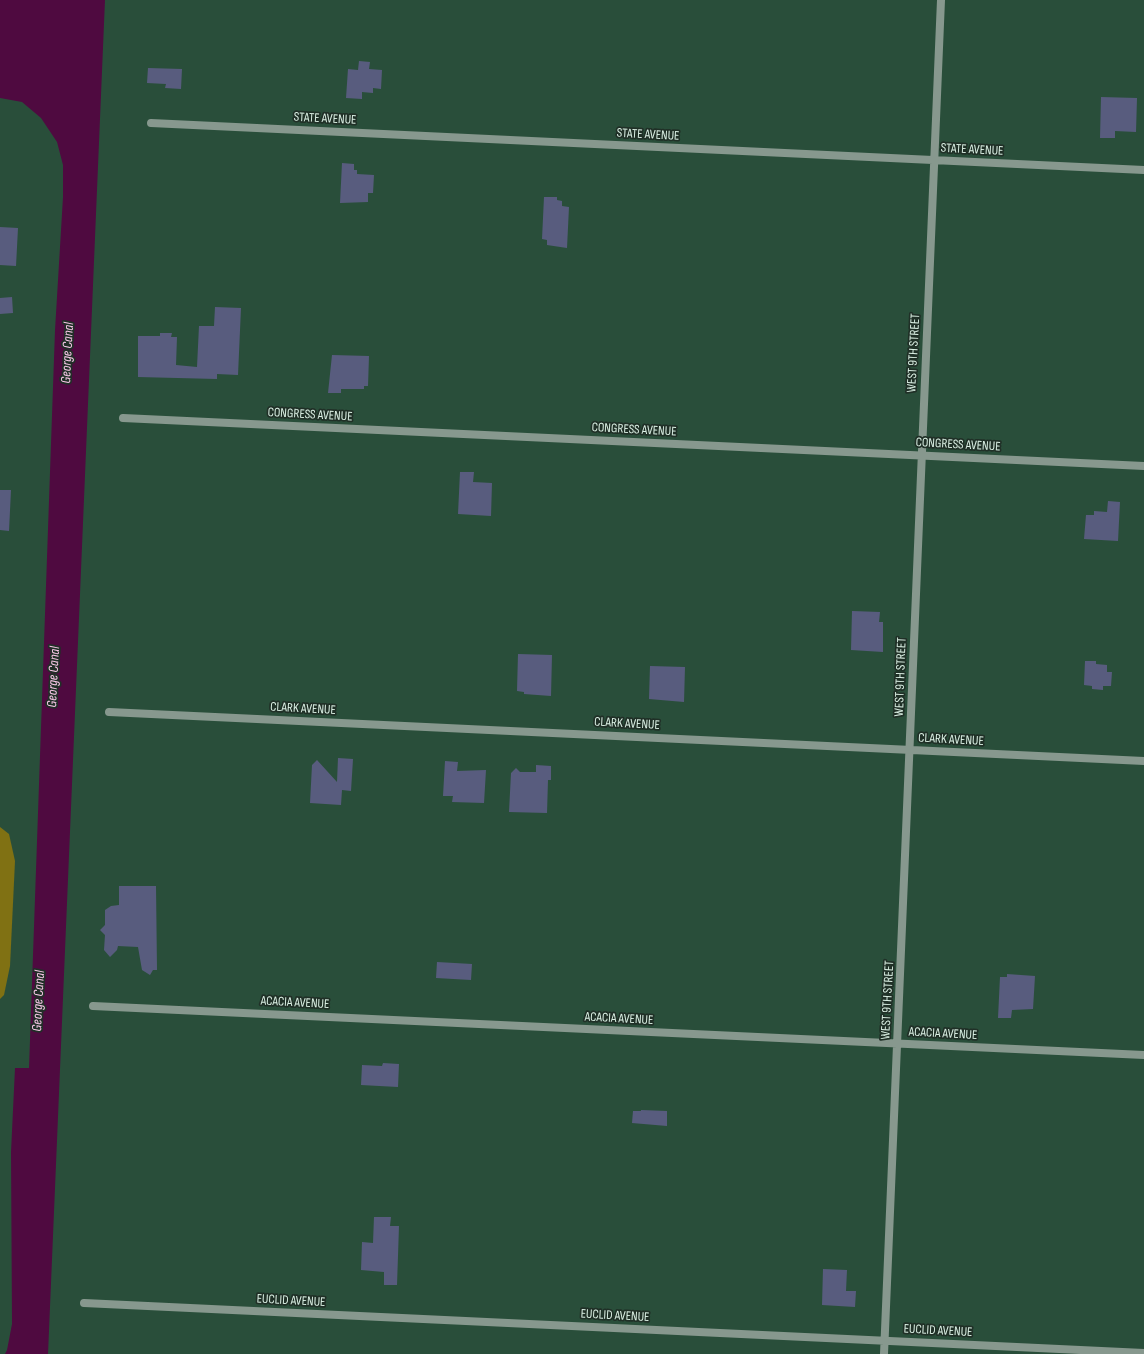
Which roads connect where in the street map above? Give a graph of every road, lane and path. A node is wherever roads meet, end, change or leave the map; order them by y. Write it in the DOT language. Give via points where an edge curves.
graph roads {
  1 [pos="941,0"];
  2 [pos="151,123"];
  3 [pos="934,160"];
  4 [pos="1144,170"];
  5 [pos="123,418"];
  6 [pos="922,455"];
  7 [pos="1144,466"];
  8 [pos="109,712"];
  9 [pos="910,750"];
  10 [pos="1144,761"];
  11 [pos="93,1006"];
  12 [pos="897,1044"];
  13 [pos="1144,1055"];
  14 [pos="84,1303"];
  15 [pos="885,1340"];
  16 [pos="1144,1353"];
  17 [pos="884,1354"];
  1 -- 3 [label="street, WEST 9TH STREET"];
  2 -- 3 [label="street, STATE AVENUE"];
  3 -- 4 [label="street, STATE AVENUE"];
  3 -- 6 [label="street, WEST 9TH STREET"];
  5 -- 6 [label="street, CONGRESS AVENUE"];
  6 -- 7 [label="street, CONGRESS AVENUE"];
  6 -- 9 [label="street, WEST 9TH STREET"];
  8 -- 9 [label="street, CLARK AVENUE"];
  9 -- 10 [label="street, CLARK AVENUE"];
  9 -- 12 [label="street, WEST 9TH STREET"];
  11 -- 12 [label="street, ACACIA AVENUE"];
  12 -- 13 [label="street, ACACIA AVENUE"];
  12 -- 15 [label="street, WEST 9TH STREET"];
  14 -- 15 [label="street, EUCLID AVENUE"];
  15 -- 16 [label="street, EUCLID AVENUE"];
  15 -- 17 [label="street, WEST 9TH STREET"];
}
